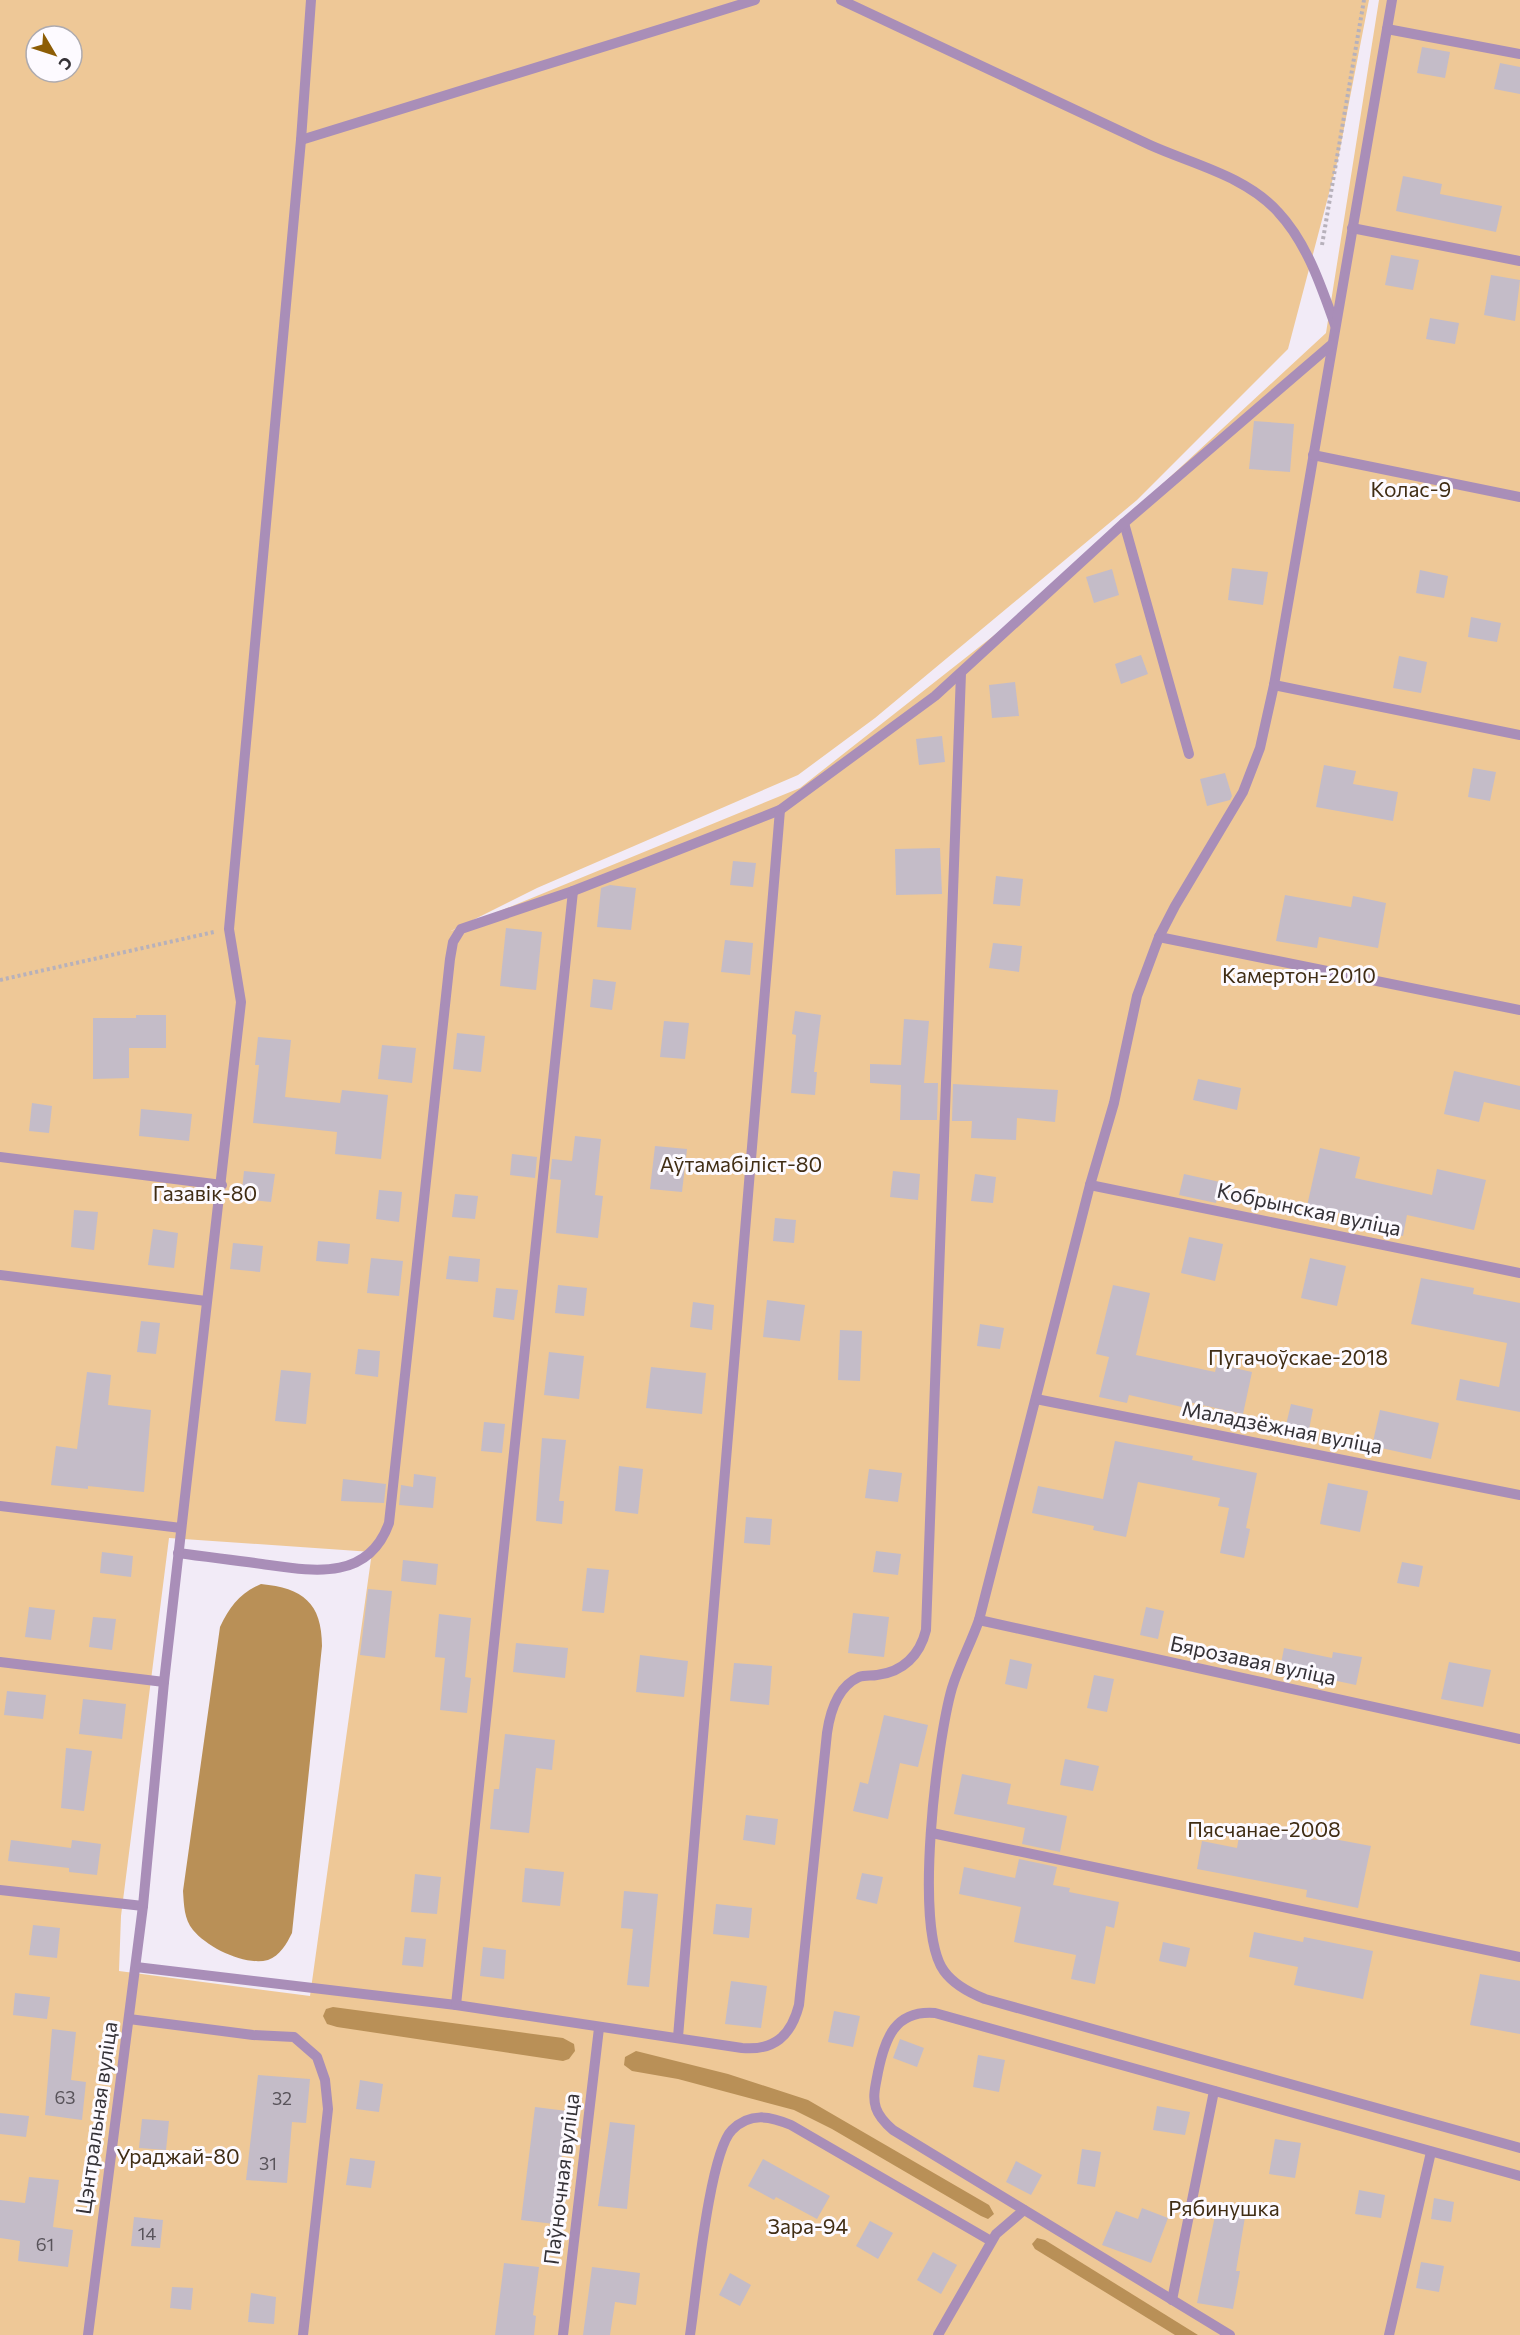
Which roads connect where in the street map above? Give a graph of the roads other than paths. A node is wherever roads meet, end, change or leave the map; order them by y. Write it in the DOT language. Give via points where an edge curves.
graph roads {
  1 [pos="311,0"];
  2 [pos="755,0"];
  3 [pos="841,0"];
  4 [pos="1392,0"];
  5 [pos="1387,29"];
  6 [pos="1520,54"];
  7 [pos="301,140"];
  8 [pos="1352,228"];
  9 [pos="1520,261"];
  10 [pos="1335,326"];
  11 [pos="1331,345"];
  12 [pos="1313,455"];
  13 [pos="1520,497"];
  14 [pos="1124,523"];
  15 [pos="961,673"];
  16 [pos="1274,685"];
  17 [pos="1520,735"];
  18 [pos="1189,754"];
  19 [pos="780,810"];
  20 [pos="573,891"];
  21 [pos="1159,937"];
  22 [pos="1520,1010"];
  23 [pos="0,1157"];
  24 [pos="222,1185"];
  25 [pos="1090,1185"];
  26 [pos="1520,1273"];
  27 [pos="0,1275"];
  28 [pos="206,1301"];
  29 [pos="1036,1399"];
  30 [pos="1520,1495"];
  31 [pos="0,1506"];
  32 [pos="182,1528"];
  33 [pos="178,1553"];
  34 [pos="979,1620"];
  35 [pos="0,1662"];
  36 [pos="164,1682"];
  37 [pos="1520,1739"];
  38 [pos="932,1833"];
  39 [pos="0,1890"];
  40 [pos="143,1906"];
  41 [pos="1520,1957"];
  42 [pos="136,1967"];
  43 [pos="456,2005"];
  44 [pos="129,2019"];
  45 [pos="599,2028"];
  46 [pos="678,2037"];
  47 [pos="1214,2091"];
  48 [pos="1520,2148"];
  49 [pos="1431,2152"];
  50 [pos="1520,2176"];
  51 [pos="1024,2210"];
  52 [pos="991,2241"];
  53 [pos="1172,2300"];
  54 [pos="88,2335"];
  55 [pos="303,2335"];
  56 [pos="563,2335"];
  57 [pos="690,2335"];
  58 [pos="938,2335"];
  59 [pos="1230,2335"];
  60 [pos="1389,2335"];
  1 -- 7 [label="lane, Цэнтральная вуліца"];
  2 -- 7 [label="lane"];
  3 -- 10 [label="lane" via="1249,188 1278,212 1317,275"];
  4 -- 5 [label="lane"];
  5 -- 6 [label="lane"];
  5 -- 8 [label="lane"];
  7 -- 24 [label="lane, Цэнтральная вуліца" via="229,929 241,994"];
  8 -- 9 [label="lane"];
  8 -- 10 [label="lane"];
  10 -- 11 [label="lane"];
  11 -- 12 [label="lane"];
  11 -- 14 [label="lane"];
  12 -- 13 [label="lane"];
  12 -- 16 [label="lane"];
  14 -- 15 [label="lane"];
  14 -- 18 [label="lane"];
  15 -- 19 [label="lane"];
  15 -- 46 [label="lane" via="926,1630 918,1650 902,1668 858,1678 833,1706 799,2006 790,2030 769,2047 756,2050"];
  16 -- 17 [label="lane"];
  16 -- 21 [label="lane" via="1260,748 1243,792"];
  19 -- 20 [label="lane"];
  19 -- 46 [label="lane"];
  20 -- 33 [label="lane" via="461,928 453,942 385,1535 368,1555 340,1569 304,1570"];
  20 -- 43 [label="lane"];
  21 -- 22 [label="lane"];
  21 -- 25 [label="lane" via="1137,996 1114,1103"];
  23 -- 24 [label="lane"];
  24 -- 28 [label="lane, Цэнтральная вуліца"];
  25 -- 26 [label="lane, Кобрынская вуліца"];
  25 -- 29 [label="lane"];
  27 -- 28 [label="lane"];
  28 -- 32 [label="lane, Цэнтральная вуліца"];
  29 -- 30 [label="lane, Маладзёжная вуліца"];
  29 -- 34 [label="lane"];
  31 -- 32 [label="lane"];
  32 -- 33 [label="lane, Цэнтральная вуліца"];
  33 -- 36 [label="lane, Цэнтральная вуліца"];
  34 -- 37 [label="lane, Бярозавая вуліца"];
  34 -- 38 [label="lane" via="948,1708"];
  35 -- 36 [label="lane"];
  36 -- 40 [label="lane, Цэнтральная вуліца"];
  38 -- 41 [label="lane"];
  38 -- 48 [label="lane" via="928,1885 931,1935 944,1971 969,1993"];
  39 -- 40 [label="lane"];
  40 -- 42 [label="lane, Цэнтральная вуліца"];
  42 -- 43 [label="lane"];
  42 -- 44 [label="lane, Цэнтральная вуліца"];
  43 -- 45 [label="lane"];
  44 -- 54 [label="lane, Цэнтральная вуліца"];
  44 -- 55 [label="lane" via="294,2037 317,2057 325,2080 328,2109"];
  45 -- 46 [label="lane"];
  45 -- 56 [label="lane, Паўночная вуліца"];
  47 -- 49 [label="lane"];
  47 -- 51 [label="lane" via="935,2013 912,2015 902,2021 892,2030 882,2053 875,2091 879,2115 901,2137"];
  47 -- 53 [label="lane"];
  49 -- 50 [label="lane"];
  49 -- 60 [label="lane"];
  51 -- 52 [label="lane"];
  51 -- 53 [label="lane"];
  52 -- 57 [label="lane" via="791,2125 768,2116 754,2117 731,2131 717,2159"];
  52 -- 58 [label="lane"];
  53 -- 59 [label="lane"];
}
